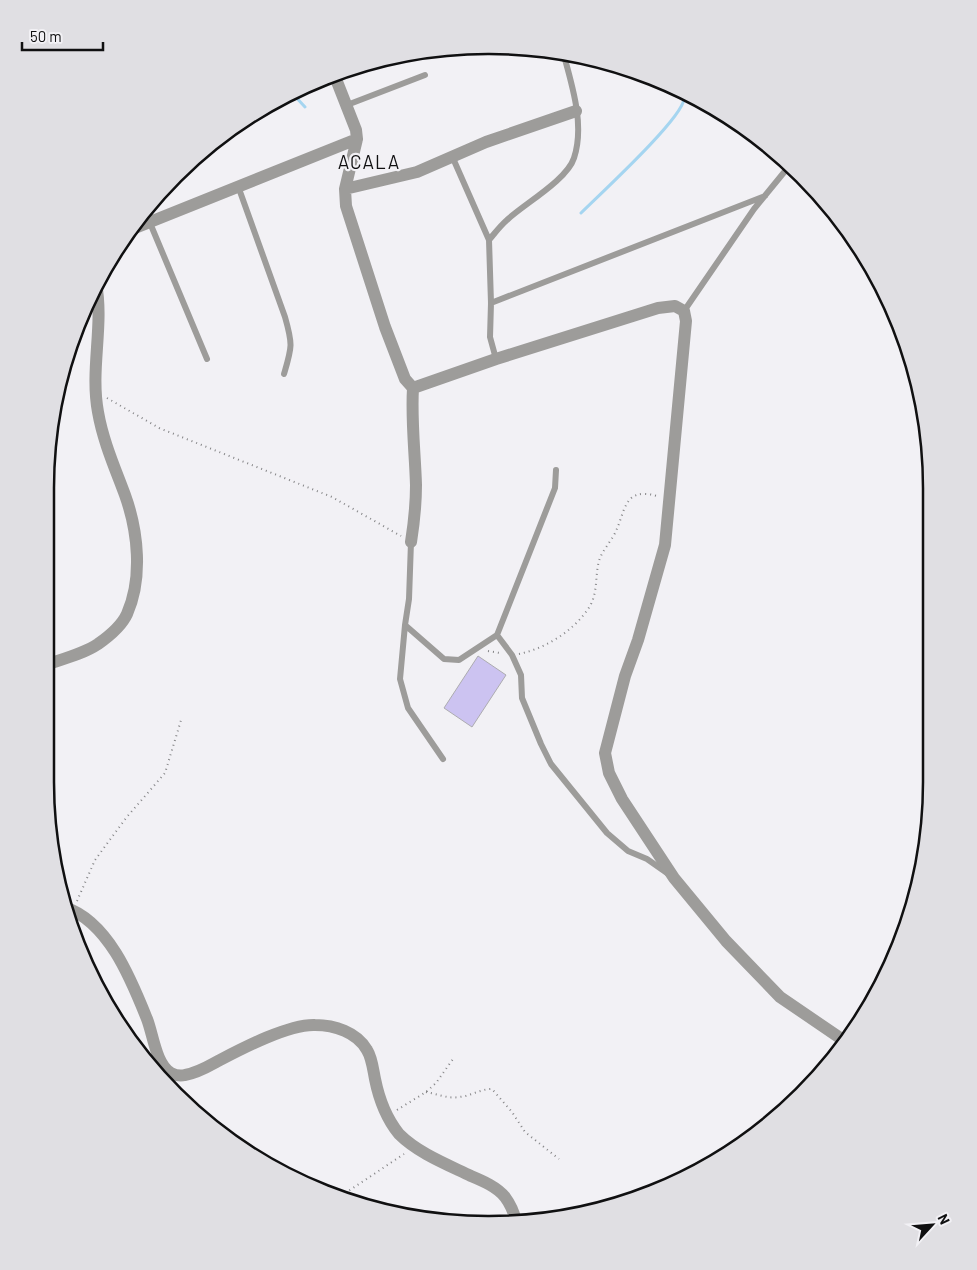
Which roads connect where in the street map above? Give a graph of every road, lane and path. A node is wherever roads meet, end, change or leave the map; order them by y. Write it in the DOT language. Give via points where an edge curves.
graph roads {
  1 [pos="565,61"];
  2 [pos="425,75"];
  3 [pos="337,81"];
  4 [pos="347,105"];
  5 [pos="576,111"];
  6 [pos="356,139"];
  7 [pos="452,156"];
  8 [pos="785,171"];
  9 [pos="238,186"];
  10 [pos="345,189"];
  11 [pos="765,196"];
  12 [pos="152,214"];
  13 [pos="148,219"];
  14 [pos="489,240"];
  15 [pos="97,299"];
  16 [pos="491,303"];
  17 [pos="684,311"];
  18 [pos="207,359"];
  19 [pos="496,359"];
  20 [pos="284,374"];
  21 [pos="413,388"];
  22 [pos="95,391"];
  23 [pos="556,470"];
  24 [pos="669,499"];
  25 [pos="412,542"];
  26 [pos="405,625"];
  27 [pos="497,635"];
  28 [pos="477,649"];
  29 [pos="512,655"];
  30 [pos="54,662"];
  31 [pos="182,717"];
  32 [pos="442,759"];
  33 [pos="674,878"];
  34 [pos="72,903"];
  35 [pos="74,911"];
  36 [pos="839,1037"];
  37 [pos="453,1059"];
  38 [pos="426,1092"];
  39 [pos="387,1116"];
  40 [pos="414,1146"];
  41 [pos="559,1160"];
  42 [pos="347,1192"];
  43 [pos="514,1215"];
  1 -- 5 [label="lane"];
  2 -- 4 [label="lane"];
  3 -- 4 [label="street"];
  4 -- 6 [label="street"];
  5 -- 7 [label="street"];
  5 -- 14 [label="lane" via="574,160 562,175 506,220"];
  6 -- 9 [label="street"];
  6 -- 10 [label="street"];
  7 -- 10 [label="street" via="418,172"];
  7 -- 14 [label="lane"];
  8 -- 11 [label="lane"];
  9 -- 12 [label="street"];
  9 -- 20 [label="lane" via="290,333 292,348"];
  10 -- 21 [label="street" via="346,206 376,304 405,379"];
  11 -- 16 [label="lane"];
  11 -- 17 [label="lane"];
  13 -- 18 [label="lane"];
  14 -- 16 [label="lane"];
  15 -- 22 [label="street"];
  16 -- 19 [label="lane" via="490,337"];
  17 -- 19 [label="street" via="675,306 658,308"];
  17 -- 24 [label="street" via="686,321"];
  19 -- 21 [label="street"];
  21 -- 25 [label="street" via="416,485"];
  22 -- 25 [label="path" via="159,428 332,497"];
  22 -- 30 [label="street" via="98,412 135,534 138,563 134,591 127,615 112,632 98,644"];
  23 -- 27 [label="lane" via="555,488"];
  24 -- 29 [label="path" via="637,494 626,501 599,562 591,605 562,635 535,650"];
  24 -- 33 [label="street" via="665,545 605,753 622,799"];
  25 -- 26 [label="lane"];
  26 -- 28 [label="lane" via="444,659 459,660"];
  26 -- 32 [label="lane" via="400,680 408,708"];
  27 -- 28 [label="lane"];
  27 -- 29 [label="lane"];
  28 -- 29 [label="path"];
  29 -- 33 [label="lane" via="521,675 522,698 550,764 607,833 628,851"];
  31 -- 34 [label="path" via="165,773 95,860"];
  33 -- 36 [label="street" via="726,941 780,996"];
  35 -- 39 [label="street" via="90,921 105,937 122,964 147,1019 161,1062 172,1073 183,1076 196,1072 285,1031 312,1025 332,1026 348,1033 367,1049"];
  37 -- 38 [label="path"];
  38 -- 39 [label="path"];
  38 -- 41 [label="path" via="460,1097 492,1089 525,1132"];
  39 -- 40 [label="street"];
  40 -- 42 [label="path"];
  40 -- 43 [label="street" via="491,1185 505,1196"];
}
